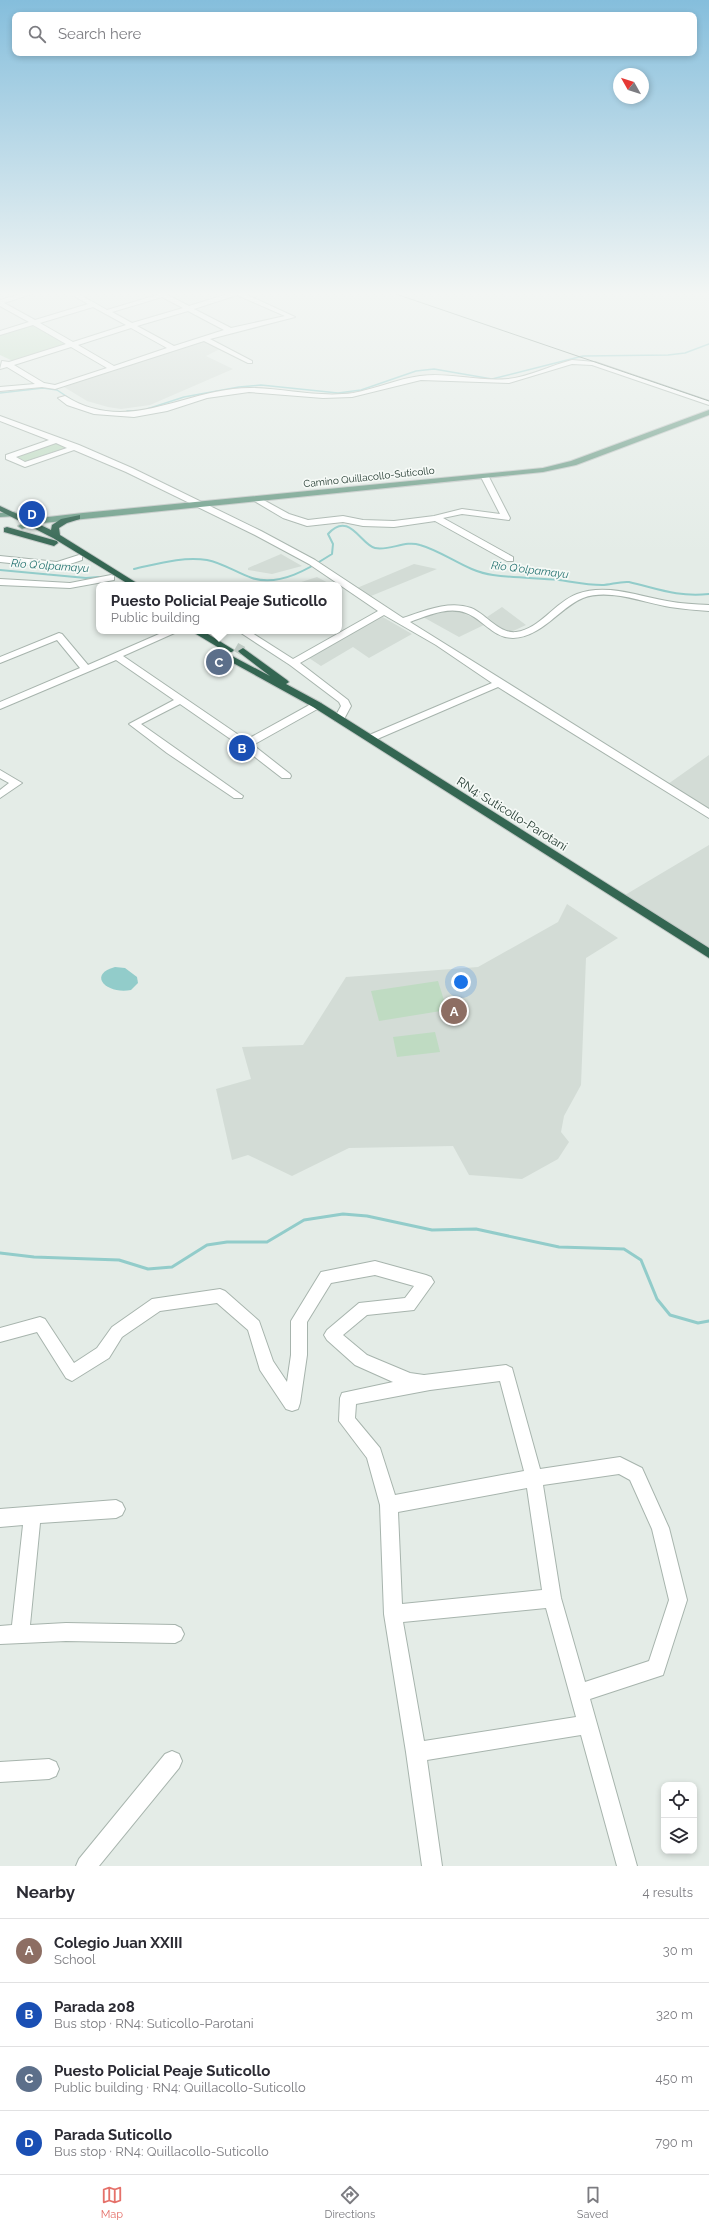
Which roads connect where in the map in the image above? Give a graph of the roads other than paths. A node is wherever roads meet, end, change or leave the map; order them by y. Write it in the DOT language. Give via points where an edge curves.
graph roads {
  1 [pos="34,380"];
  2 [pos="76,380"];
  3 [pos="413,380"];
  4 [pos="482,380"];
  5 [pos="512,380"];
  6 [pos="643,380"];
  7 [pos="42,385"];
  8 [pos="0,389"];
  9 [pos="62,398"];
  10 [pos="709,403"];
  11 [pos="709,412"];
  12 [pos="0,418"];
  13 [pos="57,440"];
  14 [pos="76,447"];
  15 [pos="485,477"];
  16 [pos="255,499"];
  17 [pos="198,505"];
  18 [pos="0,508"];
  19 [pos="14,514"];
  20 [pos="0,515"];
  21 [pos="77,517"];
  22 [pos="436,518"];
  23 [pos="31,522"];
  24 [pos="22,526"];
  25 [pos="4,530"];
  26 [pos="55,540"];
  27 [pos="79,558"];
  28 [pos="0,559"];
  29 [pos="510,559"];
  30 [pos="111,578"];
  31 [pos="0,582"];
  32 [pos="99,582"];
  33 [pos="118,582"];
  34 [pos="131,582"];
  35 [pos="342,582"];
  36 [pos="342,582"];
  37 [pos="96,583"];
  38 [pos="709,608"];
  39 [pos="384,611"];
  40 [pos="402,622"];
  41 [pos="168,634"];
  42 [pos="198,634"];
  43 [pos="201,634"];
  44 [pos="214,634"];
  45 [pos="248,634"];
  46 [pos="233,652"];
  47 [pos="118,657"];
  48 [pos="0,660"];
  49 [pos="293,663"];
  50 [pos="86,669"];
  51 [pos="499,683"];
  52 [pos="301,695"];
  53 [pos="181,700"];
  54 [pos="317,705"];
  55 [pos="0,706"];
  56 [pos="339,719"];
  57 [pos="370,738"];
  58 [pos="246,745"];
  59 [pos="0,773"];
  60 [pos="286,776"];
  61 [pos="0,795"];
  62 [pos="238,796"];
  63 [pos="709,814"];
  64 [pos="709,954"];
  65 [pos="0,1335"];
  66 [pos="430,1382"];
  67 [pos="534,1478"];
  68 [pos="389,1505"];
  69 [pos="116,1509"];
  70 [pos="32,1517"];
  71 [pos="0,1518"];
  72 [pos="552,1598"];
  73 [pos="393,1614"];
  74 [pos="20,1634"];
  75 [pos="175,1634"];
  76 [pos="0,1635"];
  77 [pos="578,1693"];
  78 [pos="587,1725"];
  79 [pos="416,1752"];
  80 [pos="172,1761"];
  81 [pos="49,1769"];
  82 [pos="0,1772"];
  83 [pos="86,1866"];
  84 [pos="432,1866"];
  85 [pos="627,1866"];
  1 -- 7 [label="street"];
  2 -- 7 [label="street" via="55,387"];
  3 -- 9 [label="street" via="352,395 323,396 248,390 206,396 134,416 97,412"];
  4 -- 5 [label="street"];
  6 -- 10 [label="street"];
  7 -- 8 [label="street"];
  11 -- 15 [label="main road, Camino Quillacollo-Suticollo" via="559,467"];
  12 -- 13 [label="street"];
  13 -- 14 [label="street"];
  13 -- 14 [label="street" via="9,457 25,465"];
  14 -- 17 [label="street"];
  15 -- 16 [label="main road, Camino Quillacollo-Suticollo"];
  15 -- 22 [label="street" via="506,518 462,511"];
  16 -- 17 [label="main road, Camino Quillacollo-Suticollo"];
  16 -- 22 [label="street" via="286,516 307,523 343,519 363,523 394,524"];
  17 -- 21 [label="main road, Camino Quillacollo-Suticollo"];
  17 -- 35 [label="street" via="258,533 312,562"];
  18 -- 19 [label="highway"];
  19 -- 20 [label="main road"];
  19 -- 23 [label="highway"];
  20 -- 24 [label="highway"];
  21 -- 23 [label="main road, Camino Quillacollo-Suticollo"];
  21 -- 26 [label="highway" via="55,527"];
  22 -- 29 [label="street"];
  23 -- 24 [label="main road, Camino Quillacollo-Suticollo"];
  23 -- 26 [label="highway"];
  24 -- 25 [label="highway"];
  24 -- 26 [label="highway"];
  25 -- 26 [label="highway"];
  26 -- 27 [label="highway"];
  26 -- 34 [label="highway"];
  27 -- 28 [label="street" via="58,565"];
  27 -- 30 [label="highway"];
  30 -- 32 [label="street"];
  30 -- 33 [label="highway"];
  31 -- 37 [label="street" via="42,585"];
  36 -- 39 [label="street"];
  38 -- 40 [label="street" via="678,606 598,592 579,596 534,626 514,635 506,634 475,614 459,609 436,610"];
  39 -- 40 [label="street"];
  39 -- 49 [label="street"];
  40 -- 51 [label="street"];
  41 -- 47 [label="street"];
  42 -- 46 [label="highway"];
  43 -- 46 [label="highway"];
  44 -- 46 [label="highway"];
  45 -- 49 [label="street"];
  46 -- 52 [label="highway, RN4: Suticollo-Parotani"];
  46 -- 52 [label="highway, RN4: Suticollo-Parotani"];
  47 -- 50 [label="street"];
  47 -- 53 [label="street"];
  48 -- 50 [label="street" via="59,636"];
  49 -- 56 [label="street" via="343,700 346,706"];
  50 -- 55 [label="street"];
  51 -- 57 [label="street"];
  51 -- 63 [label="street"];
  52 -- 54 [label="highway, RN4: Suticollo-Parotani"];
  53 -- 58 [label="street"];
  53 -- 62 [label="street" via="134,724"];
  54 -- 56 [label="highway, RN4: Suticollo-Parotani"];
  54 -- 58 [label="street"];
  56 -- 57 [label="highway, RN4: Suticollo-Parotani"];
  57 -- 64 [label="highway, RN4: Suticollo-Parotani"];
  58 -- 60 [label="street"];
  59 -- 61 [label="street" via="16,783"];
  65 -- 66 [label="street" via="40,1324 72,1373 103,1353 117,1332 157,1304 220,1296 254,1326 266,1365 292,1403 299,1355 299,1321 318,1290 326,1277 375,1268 426,1282 409,1305 364,1308 332,1335 361,1360 410,1380"];
  66 -- 67 [label="street" via="506,1373"];
  66 -- 68 [label="street" via="348,1398 347,1421 374,1454"];
  67 -- 68 [label="street"];
  67 -- 72 [label="street"];
  67 -- 77 [label="street" via="620,1465 636,1474 660,1528 678,1600 656,1668"];
  68 -- 73 [label="street"];
  69 -- 70 [label="street"];
  70 -- 71 [label="street"];
  70 -- 74 [label="street"];
  72 -- 73 [label="street"];
  72 -- 77 [label="street"];
  73 -- 79 [label="street"];
  74 -- 75 [label="street"];
  74 -- 76 [label="street"];
  77 -- 78 [label="street"];
  78 -- 79 [label="street"];
  78 -- 85 [label="street"];
  79 -- 84 [label="street"];
  80 -- 83 [label="street"];
  81 -- 82 [label="street"];
}
